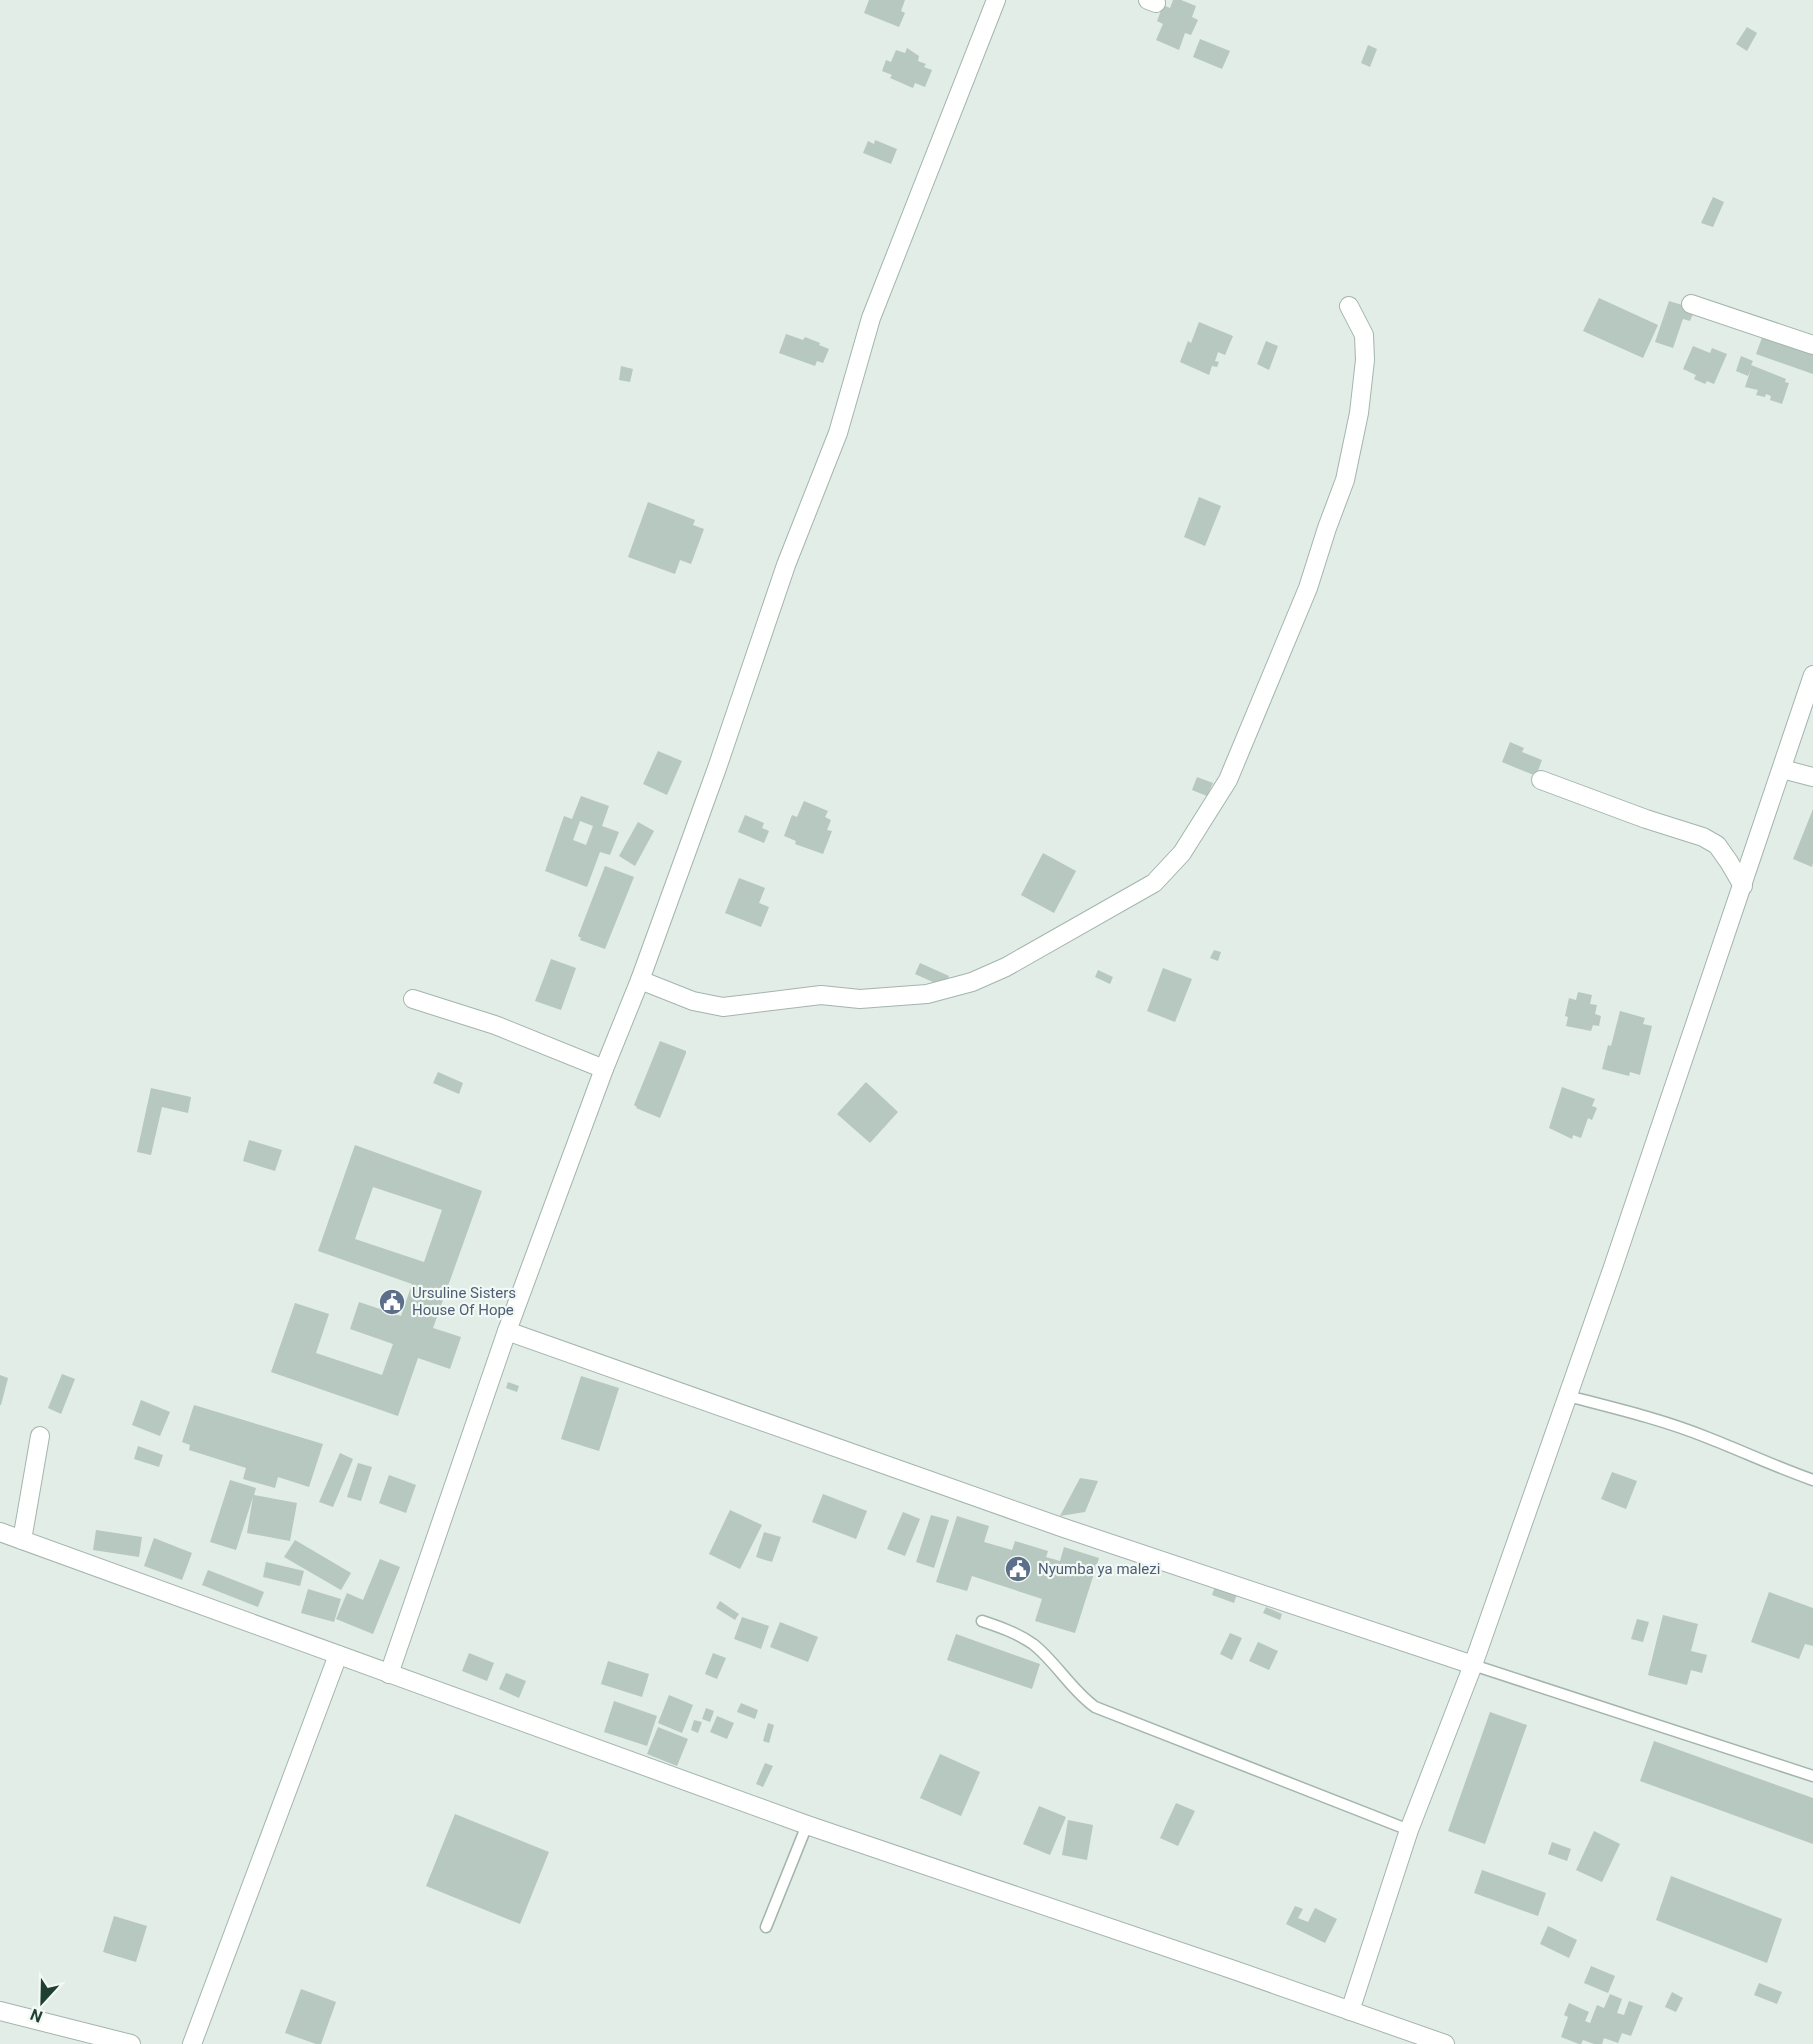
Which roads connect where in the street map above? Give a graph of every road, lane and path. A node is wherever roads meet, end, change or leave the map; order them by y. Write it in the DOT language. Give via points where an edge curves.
graph roads {
  1 [pos="996,0"];
  2 [pos="1692,304"];
  3 [pos="1349,306"];
  4 [pos="1813,345"];
  5 [pos="1813,675"];
  6 [pos="1782,769"];
  7 [pos="1813,777"];
  8 [pos="1541,780"];
  9 [pos="1743,886"];
  10 [pos="640,980"];
  11 [pos="412,999"];
  12 [pos="604,1069"];
  13 [pos="507,1331"];
  14 [pos="1568,1396"];
  15 [pos="40,1436"];
  16 [pos="1813,1480"];
  17 [pos="0,1532"];
  18 [pos="22,1540"];
  19 [pos="982,1621"];
  20 [pos="339,1655"];
  21 [pos="1473,1665"];
  22 [pos="389,1674"];
  23 [pos="1813,1776"];
  24 [pos="807,1825"];
  25 [pos="1409,1830"];
  26 [pos="766,1928"];
  27 [pos="0,2011"];
  28 [pos="1350,2011"];
  29 [pos="131,2044"];
  30 [pos="192,2044"];
  31 [pos="1445,2044"];
  1 -- 10 [label="street" via="871,318 838,433 786,565"];
  2 -- 4 [label="street"];
  3 -- 10 [label="street" via="1364,335 1365,360 1345,480 1308,588 1228,780 1182,854 1154,883 1006,967 972,982 927,994 860,999 821,995 723,1007 693,1001"];
  5 -- 6 [label="street"];
  6 -- 7 [label="street"];
  6 -- 9 [label="street"];
  8 -- 9 [label="street" via="1703,837 1717,845"];
  9 -- 14 [label="street"];
  10 -- 12 [label="street"];
  11 -- 12 [label="street" via="484,1022"];
  12 -- 13 [label="street"];
  13 -- 21 [label="street" via="1061,1527"];
  13 -- 22 [label="street"];
  14 -- 16 [label="lane" via="1637,1413"];
  14 -- 21 [label="street"];
  15 -- 18 [label="street"];
  17 -- 18 [label="street"];
  18 -- 20 [label="street"];
  19 -- 25 [label="lane" via="1011,1631 1033,1645 1095,1707"];
  20 -- 22 [label="street"];
  20 -- 30 [label="street"];
  21 -- 23 [label="lane"];
  21 -- 25 [label="street"];
  22 -- 24 [label="street"];
  24 -- 26 [label="lane"];
  24 -- 28 [label="street"];
  25 -- 28 [label="street"];
  27 -- 29 [label="street"];
  28 -- 31 [label="street"];
}
